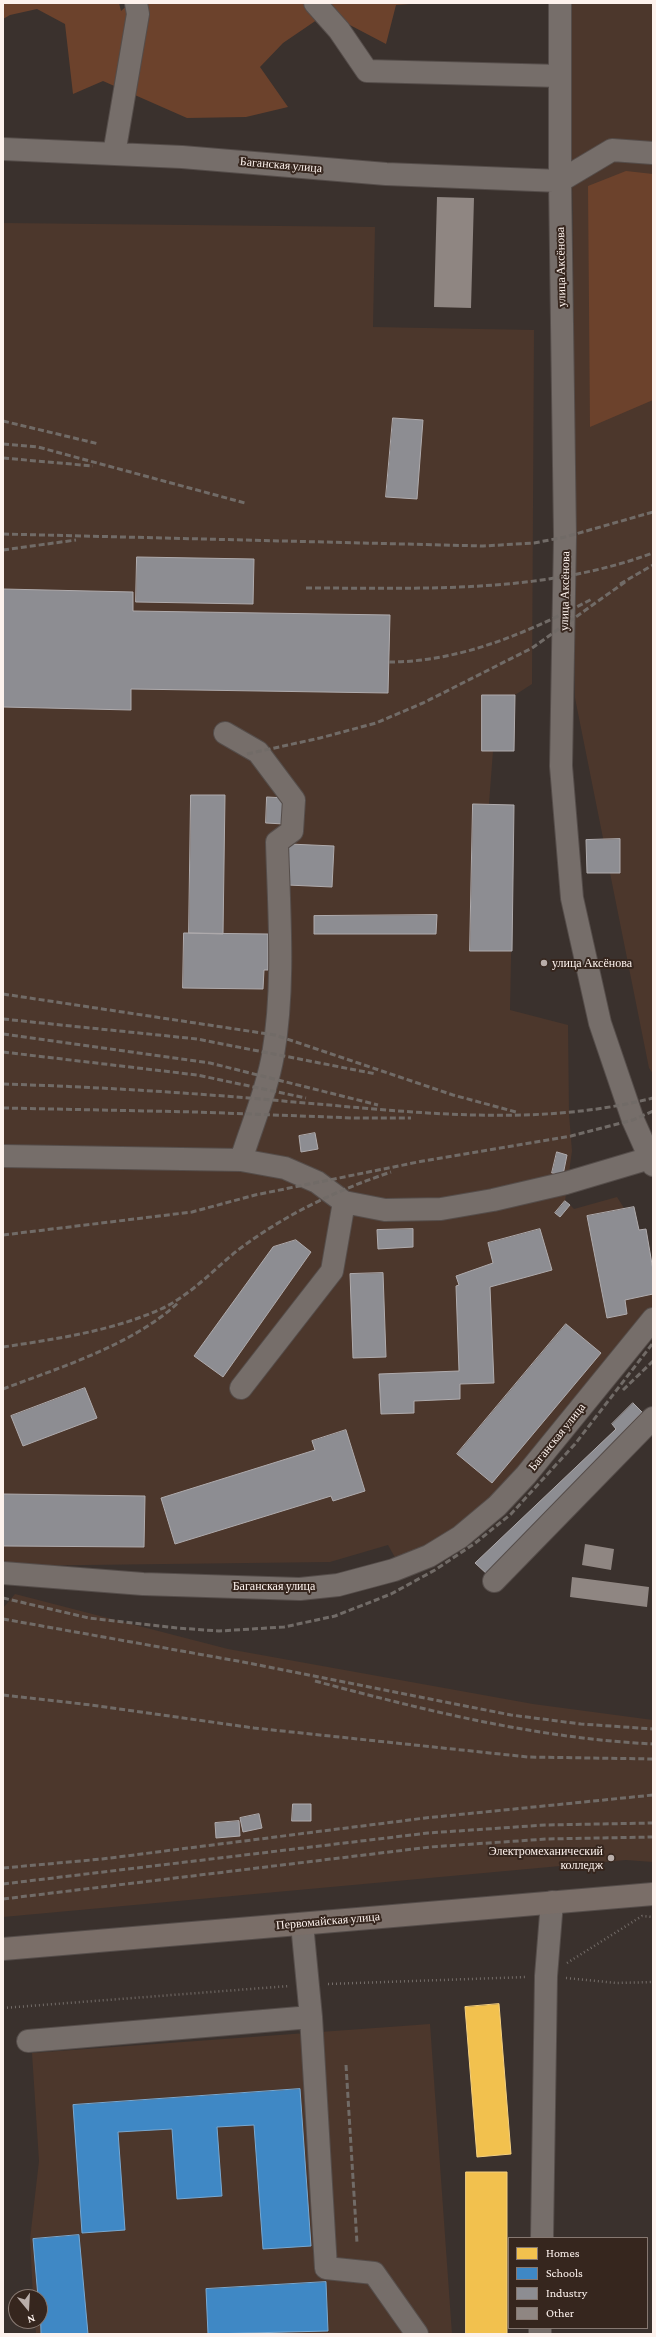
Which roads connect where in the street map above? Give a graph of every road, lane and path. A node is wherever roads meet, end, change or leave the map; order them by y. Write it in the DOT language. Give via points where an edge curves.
graph roads {
  1 [pos="136,3"];
  2 [pos="315,3"];
  3 [pos="560,3"];
  4 [pos="560,76"];
  5 [pos="3,149"];
  6 [pos="653,153"];
  7 [pos="114,154"];
  8 [pos="560,181"];
  9 [pos="225,733"];
  10 [pos="3,1156"];
  11 [pos="241,1160"];
  12 [pos="651,1162"];
  13 [pos="344,1202"];
  14 [pos="653,1319"];
  15 [pos="241,1388"];
  16 [pos="653,1418"];
  17 [pos="3,1573"];
  18 [pos="494,1581"];
  19 [pos="653,1894"];
  20 [pos="552,1902"];
  21 [pos="653,1917"];
  22 [pos="302,1924"];
  23 [pos="3,1949"];
  24 [pos="546,1976"];
  25 [pos="653,1982"];
  26 [pos="617,1983"];
  27 [pos="311,2017"];
  28 [pos="28,2041"];
  29 [pos="542,2237"];
  30 [pos="417,2334"];
  1 -- 7 [label="street" via="138,14"];
  2 -- 4 [label="street" via="339,30 367,70"];
  3 -- 4 [label="street, улица Аксёнова"];
  4 -- 8 [label="street, улица Аксёнова"];
  5 -- 7 [label="street, Баганская улица"];
  6 -- 8 [label="street" via="612,150"];
  7 -- 8 [label="street, Баганская улица" via="386,174"];
  8 -- 12 [label="street, улица Аксёнова" via="565,537 561,766 572,898 600,1023 633,1120"];
  9 -- 11 [label="street" via="258,752 294,800 292,830 277,842 281,951 273,1054 268,1078"];
  10 -- 11 [label="street"];
  11 -- 13 [label="street" via="285,1168 318,1182"];
  12 -- 13 [label="street" via="493,1200 441,1209 385,1210"];
  13 -- 15 [label="street" via="332,1271"];
  14 -- 17 [label="street, Баганская улица" via="526,1475 497,1506 460,1537 430,1556 394,1570 338,1585 300,1589 143,1584"];
  16 -- 18 [label="street"];
  19 -- 20 [label="main road, Первомайская улица"];
  20 -- 22 [label="main road, Первомайская улица"];
  20 -- 24 [label="street"];
  21 -- 24 [label="path" via="642,1916"];
  22 -- 23 [label="main road, Первомайская улица"];
  22 -- 27 [label="street"];
  24 -- 29 [label="street"];
  25 -- 26 [label="path"];
  27 -- 28 [label="street"];
  27 -- 30 [label="street" via="326,2268 374,2273"];
}
